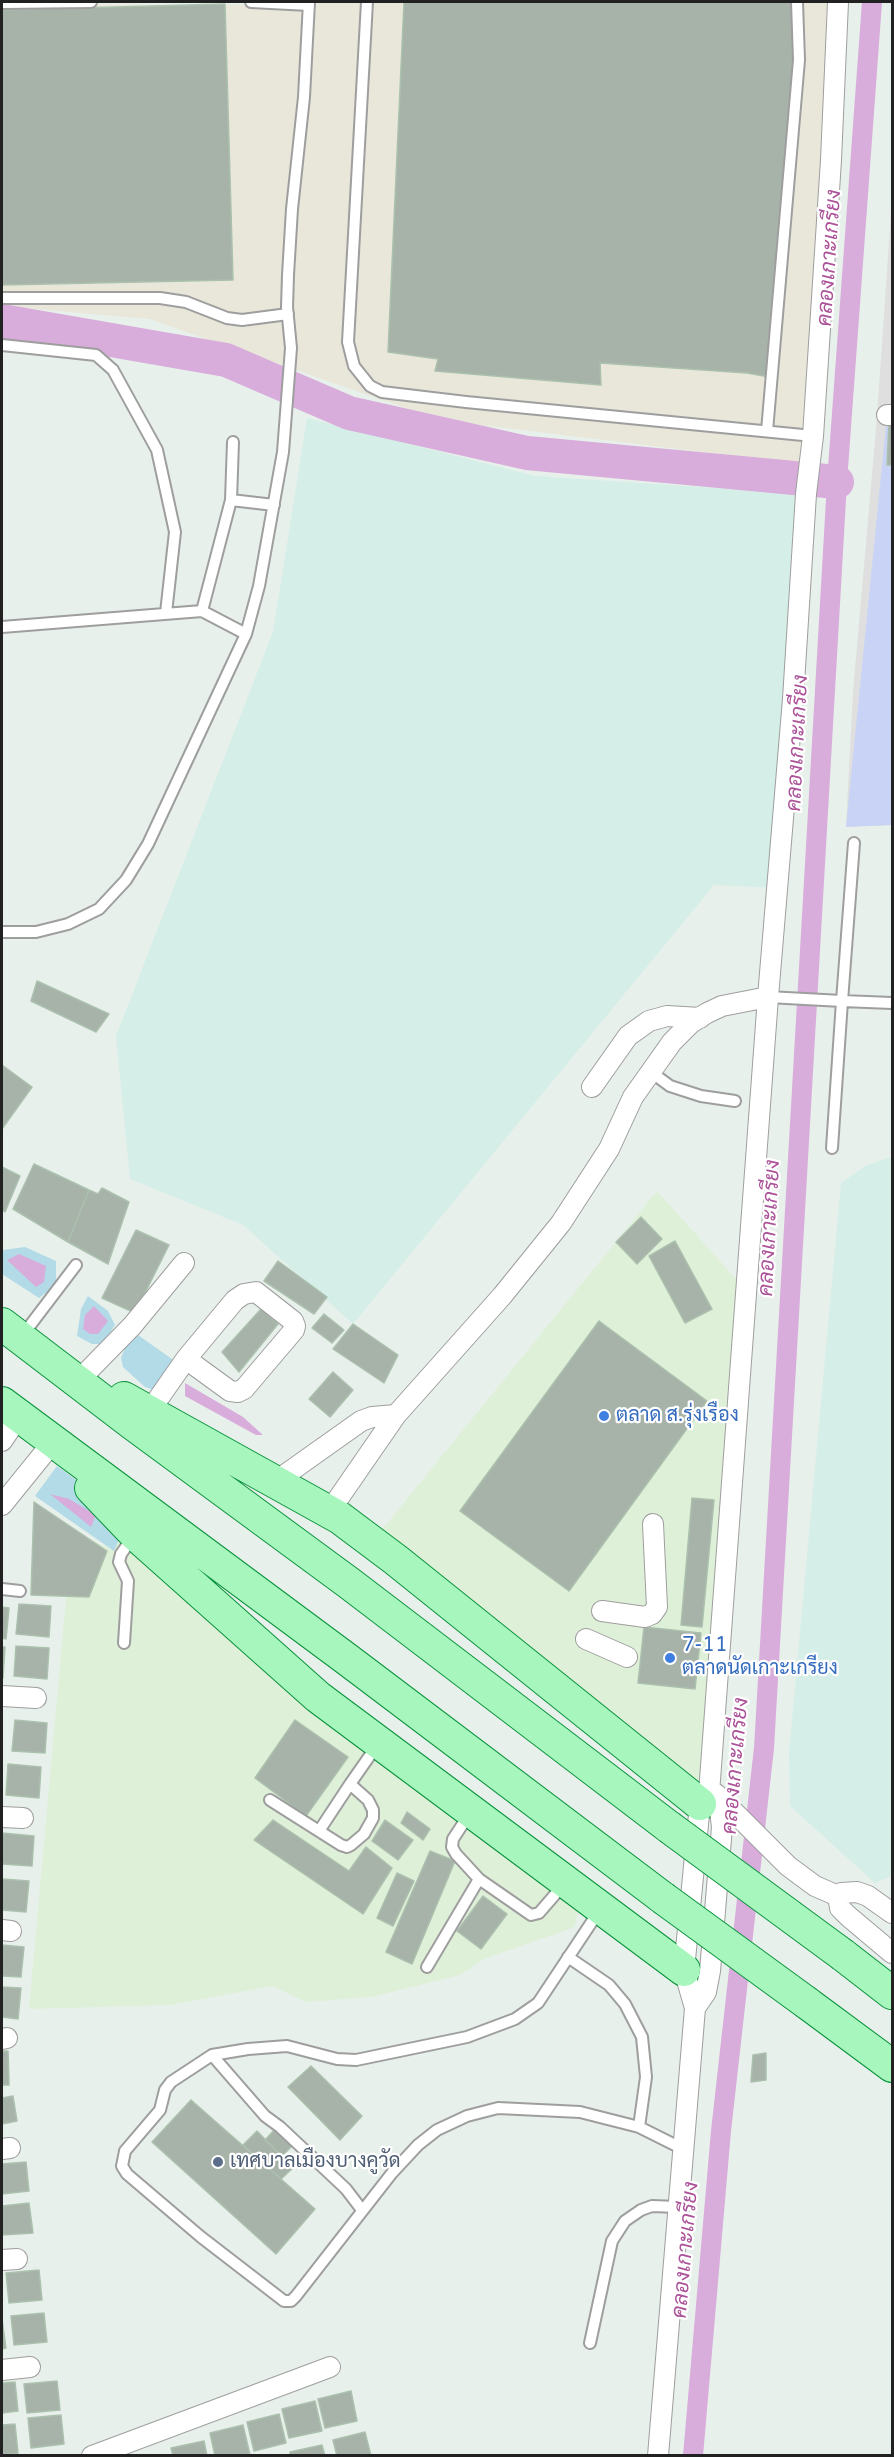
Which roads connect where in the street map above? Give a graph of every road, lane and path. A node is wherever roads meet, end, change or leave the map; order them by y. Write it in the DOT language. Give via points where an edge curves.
graph roads {
  1 [pos="91,2"];
  2 [pos="251,2"];
  3 [pos="367,2"];
  4 [pos="797,2"];
  5 [pos="838,2"];
  6 [pos="2,3"];
  7 [pos="309,3"];
  8 [pos="2,298"];
  9 [pos="288,314"];
  10 [pos="2,345"];
  11 [pos="767,431"];
  12 [pos="813,436"];
  13 [pos="233,442"];
  14 [pos="231,500"];
  15 [pos="274,505"];
  16 [pos="202,611"];
  17 [pos="166,614"];
  18 [pos="2,627"];
  19 [pos="246,634"];
  20 [pos="854,843"];
  21 [pos="2,932"];
  22 [pos="768,997"];
  23 [pos="842,1001"];
  24 [pos="892,1003"];
  25 [pos="700,1018"];
  26 [pos="651,1072"];
  27 [pos="592,1086"];
  28 [pos="735,1101"];
  29 [pos="832,1148"];
  30 [pos="184,1263"];
  31 [pos="76,1265"];
  32 [pos="11,1331"];
  33 [pos="48,1359"];
  34 [pos="186,1359"];
  35 [pos="84,1375"];
  36 [pos="149,1412"];
  37 [pos="396,1415"];
  38 [pos="7,1420"];
  39 [pos="61,1448"];
  40 [pos="275,1482"];
  41 [pos="2,1505"];
  42 [pos="328,1512"];
  43 [pos="653,1524"];
  44 [pos="135,1534"];
  45 [pos="372,1542"];
  46 [pos="349,1583"];
  47 [pos="2,1589"];
  48 [pos="20,1592"];
  49 [pos="602,1611"];
  50 [pos="586,1639"];
  51 [pos="123,1643"];
  52 [pos="627,1657"];
  53 [pos="348,1660"];
  54 [pos="2,1696"];
  55 [pos="318,1697"];
  56 [pos="36,1698"];
  57 [pos="378,1743"];
  58 [pos="350,1784"];
  59 [pos="706,1795"];
  60 [pos="270,1800"];
  61 [pos="471,1810"];
  62 [pos="2,1817"];
  63 [pos="23,1818"];
  64 [pos="319,1831"];
  65 [pos="479,1879"];
  66 [pos="566,1882"];
  67 [pos="838,1896"];
  68 [pos="600,1909"];
  69 [pos="892,1913"];
  70 [pos="892,1953"];
  71 [pos="568,1957"];
  72 [pos="427,1967"];
  73 [pos="684,1970"];
  74 [pos="892,1993"];
  75 [pos="695,2008"];
  76 [pos="212,2055"];
  77 [pos="892,2066"];
  78 [pos="639,2127"];
  79 [pos="683,2149"];
  80 [pos="678,2207"];
  81 [pos="362,2210"];
  82 [pos="590,2343"];
  83 [pos="30,2367"];
  84 [pos="330,2367"];
  85 [pos="2,2370"];
  86 [pos="92,2456"];
  87 [pos="658,2456"];
  1 -- 6 [label="lane"];
  2 -- 7 [label="lane"];
  3 -- 11 [label="lane" via="348,342 354,366 370,386 382,392"];
  4 -- 11 [label="lane" via="799,60"];
  5 -- 12 [label="street"];
  7 -- 9 [label="lane" via="292,209"];
  8 -- 9 [label="lane" via="160,298 242,320"];
  9 -- 15 [label="lane" via="291,348 286,422"];
  10 -- 17 [label="lane" via="96,355 113,369 157,450 175,532"];
  11 -- 12 [label="lane"];
  12 -- 22 [label="street"];
  13 -- 14 [label="lane"];
  14 -- 15 [label="lane"];
  14 -- 16 [label="lane"];
  15 -- 19 [label="lane"];
  16 -- 17 [label="lane"];
  16 -- 19 [label="lane"];
  17 -- 18 [label="lane"];
  19 -- 21 [label="lane" via="148,844 126,880 99,909 68,924 36,932"];
  20 -- 23 [label="lane"];
  22 -- 23 [label="lane"];
  22 -- 25 [label="street" via="722,1006"];
  22 -- 59 [label="street"];
  23 -- 24 [label="lane"];
  23 -- 29 [label="lane"];
  25 -- 26 [label="street" via="672,1042"];
  25 -- 27 [label="street" via="667,1016 649,1021 628,1036"];
  26 -- 28 [label="lane" via="670,1086"];
  26 -- 37 [label="street" via="633,1097 609,1149 561,1223"];
  30 -- 35 [label="street" via="132,1326"];
  31 -- 32 [label="lane"];
  32 -- 33 [label="main road"];
  33 -- 35 [label="main road"];
  33 -- 46 [label="main road"];
  34 -- 34 [label="street" via="235,1300 249,1293 256,1292 296,1326 238,1392"];
  34 -- 36 [label="street"];
  35 -- 36 [label="main road"];
  36 -- 40 [label="main road"];
  37 -- 40 [label="street" via="361,1421"];
  37 -- 42 [label="street"];
  38 -- 39 [label="main road"];
  39 -- 41 [label="street"];
  39 -- 44 [label="main road" via="86,1482"];
  39 -- 53 [label="main road"];
  40 -- 42 [label="main road"];
  42 -- 45 [label="main road"];
  43 -- 49 [label="street" via="657,1607 645,1617"];
  44 -- 51 [label="lane" via="119,1562 128,1581"];
  44 -- 55 [label="main road"];
  45 -- 46 [label="main road"];
  45 -- 59 [label="main road"];
  46 -- 74 [label="main road, bridge"];
  47 -- 48 [label="lane"];
  50 -- 52 [label="street"];
  53 -- 55 [label="main road"];
  53 -- 77 [label="main road, bridge"];
  54 -- 56 [label="street"];
  55 -- 57 [label="main road"];
  57 -- 58 [label="lane"];
  57 -- 61 [label="main road"];
  58 -- 64 [label="lane"];
  58 -- 64 [label="lane" via="373,1810 364,1834 347,1847"];
  59 -- 67 [label="street" via="742,1820 788,1866 815,1886"];
  59 -- 73 [label="street"];
  59 -- 75 [label="street" via="720,1811 722,1827 710,1971 706,1992"];
  60 -- 64 [label="lane"];
  61 -- 65 [label="lane" via="452,1847"];
  61 -- 66 [label="main road"];
  62 -- 63 [label="street"];
  65 -- 66 [label="lane" via="531,1915 539,1913"];
  65 -- 72 [label="lane"];
  66 -- 68 [label="main road"];
  67 -- 69 [label="street" via="857,1892"];
  67 -- 70 [label="street" via="840,1908"];
  68 -- 71 [label="lane"];
  68 -- 73 [label="main road"];
  71 -- 76 [label="lane" via="538,2003 515,2019 467,2037 356,2060 288,2046"];
  71 -- 78 [label="lane" via="609,1985 626,2004 642,2037 646,2077"];
  73 -- 75 [label="street"];
  75 -- 79 [label="street"];
  76 -- 81 [label="lane" via="265,2116 346,2189"];
  76 -- 81 [label="lane" via="180,2075 165,2090 160,2110 125,2151 122,2166 127,2174 284,2301 296,2296"];
  78 -- 79 [label="lane"];
  78 -- 81 [label="lane" via="580,2112 498,2108 467,2116 437,2130 418,2145"];
  79 -- 80 [label="street"];
  80 -- 82 [label="lane" via="652,2206 641,2210 625,2222 612,2241"];
  80 -- 87 [label="street"];
  83 -- 85 [label="street"];
  84 -- 86 [label="street"];
}
